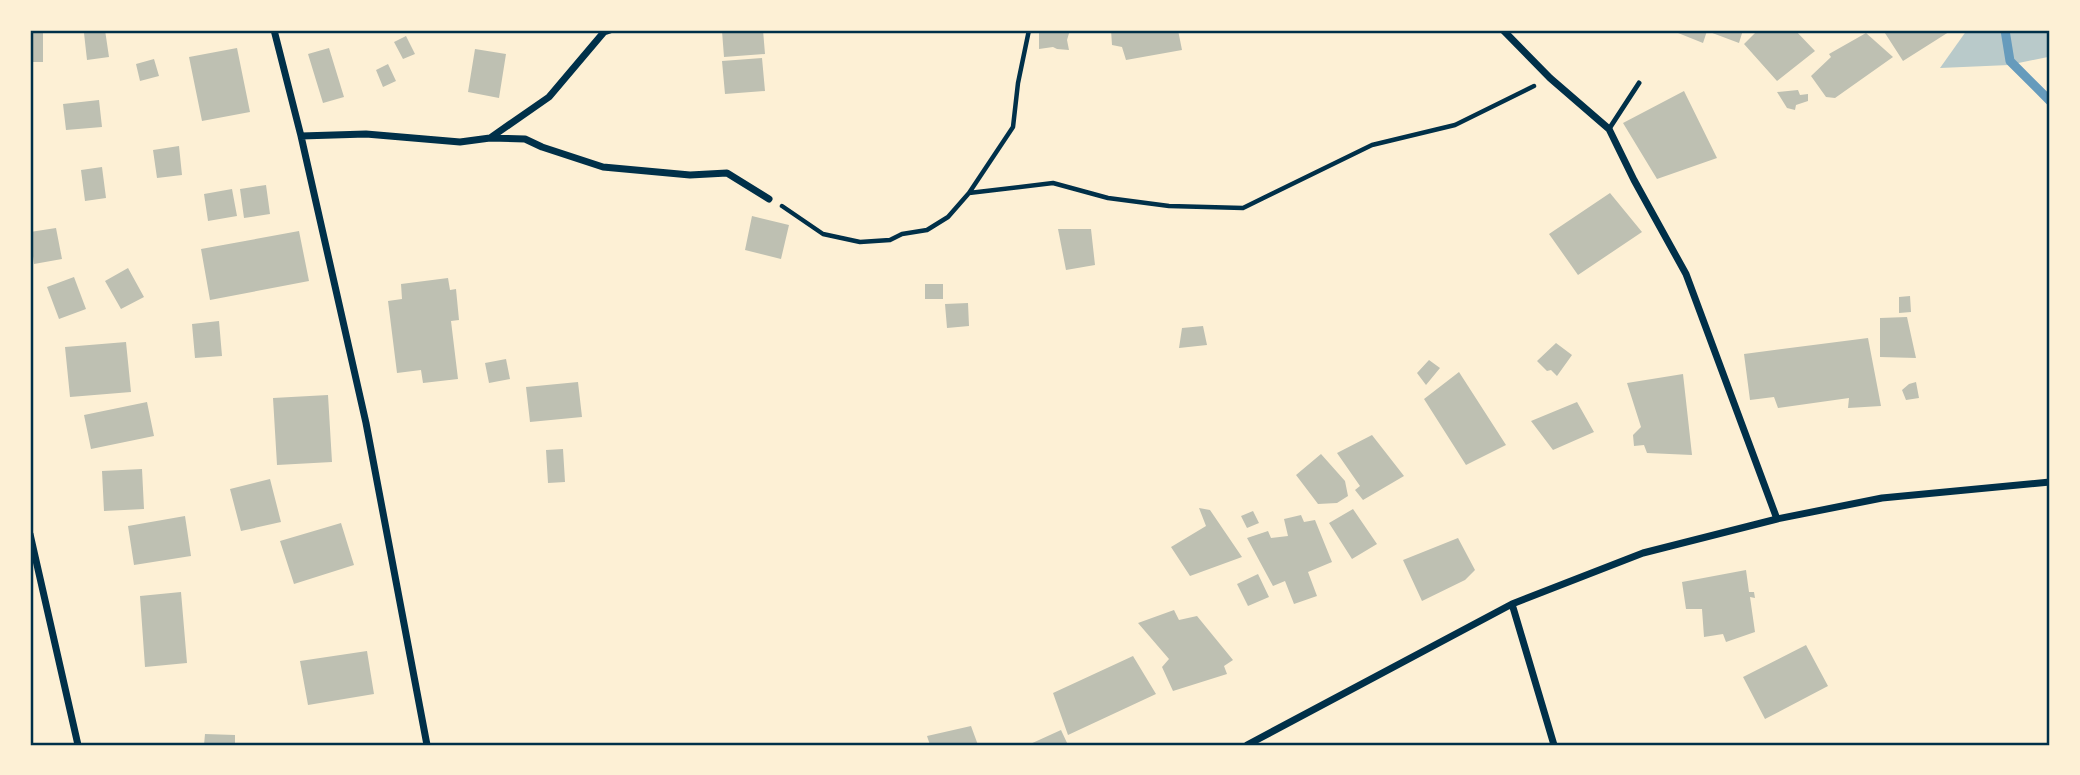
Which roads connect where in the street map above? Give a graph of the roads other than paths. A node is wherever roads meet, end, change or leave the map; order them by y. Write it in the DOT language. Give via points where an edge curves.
graph roads {
  1 [pos="274,30"];
  2 [pos="610,30"];
  3 [pos="1503,30"];
  4 [pos="1639,83"];
  5 [pos="1609,129"];
  6 [pos="301,136"];
  7 [pos="490,138"];
  8 [pos="769,199"];
  9 [pos="2050,482"];
  10 [pos="1777,519"];
  11 [pos="30,534"];
  12 [pos="1512,604"];
  13 [pos="78,745"];
  14 [pos="427,745"];
  15 [pos="1247,745"];
  16 [pos="1554,745"];
  1 -- 6 [label="street"];
  2 -- 7 [label="street" via="550,97"];
  3 -- 5 [label="street"];
  4 -- 5 [label="lane"];
  5 -- 10 [label="street" via="1686,274"];
  6 -- 7 [label="street" via="366,134 460,142"];
  6 -- 14 [label="street" via="366,423"];
  7 -- 8 [label="street" via="525,139 603,167 727,173"];
  9 -- 10 [label="street" via="1882,498"];
  10 -- 12 [label="street" via="1643,552"];
  11 -- 13 [label="street"];
  12 -- 15 [label="street"];
  12 -- 16 [label="street"];
}
